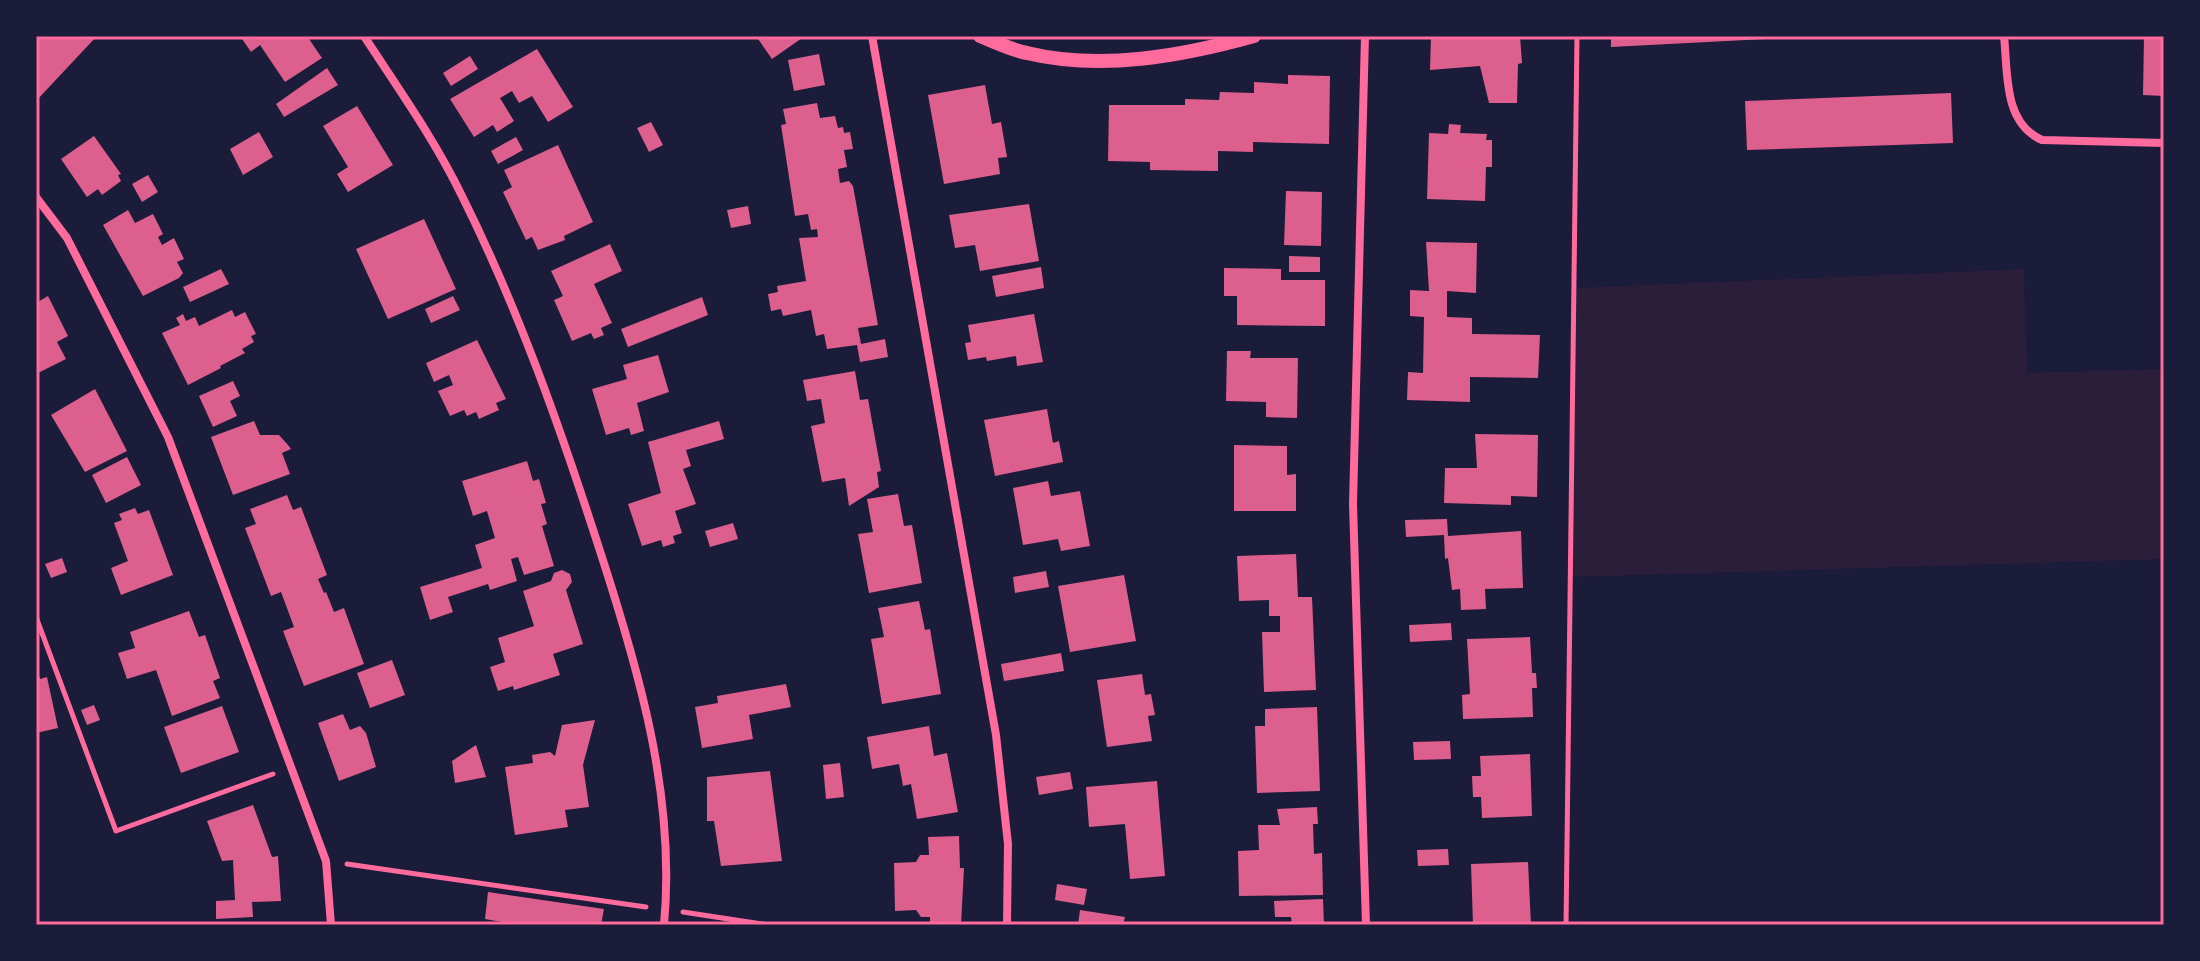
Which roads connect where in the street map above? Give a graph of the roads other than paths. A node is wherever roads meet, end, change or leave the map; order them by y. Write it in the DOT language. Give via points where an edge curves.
graph roads {
  1 [pos="364,36"];
  2 [pos="872,36"];
  3 [pos="980,36"];
  4 [pos="1254,36"];
  5 [pos="1365,36"];
  6 [pos="2004,36"];
  7 [pos="2164,143"];
  8 [pos="36,197"];
  9 [pos="331,925"];
  10 [pos="664,925"];
  11 [pos="1007,925"];
  12 [pos="1366,925"];
  1 -- 10 [label="street" via="461,193 558,419 633,651 650,727 664,822"];
  2 -- 11 [label="street" via="996,735 1008,844"];
  3 -- 4 [label="street" via="1026,53 1081,61 1200,51"];
  5 -- 12 [label="street" via="1353,504"];
  6 -- 7 [label="street" via="2014,115 2025,133 2042,140"];
  8 -- 9 [label="street" via="67,238 168,437 326,861"];
}
